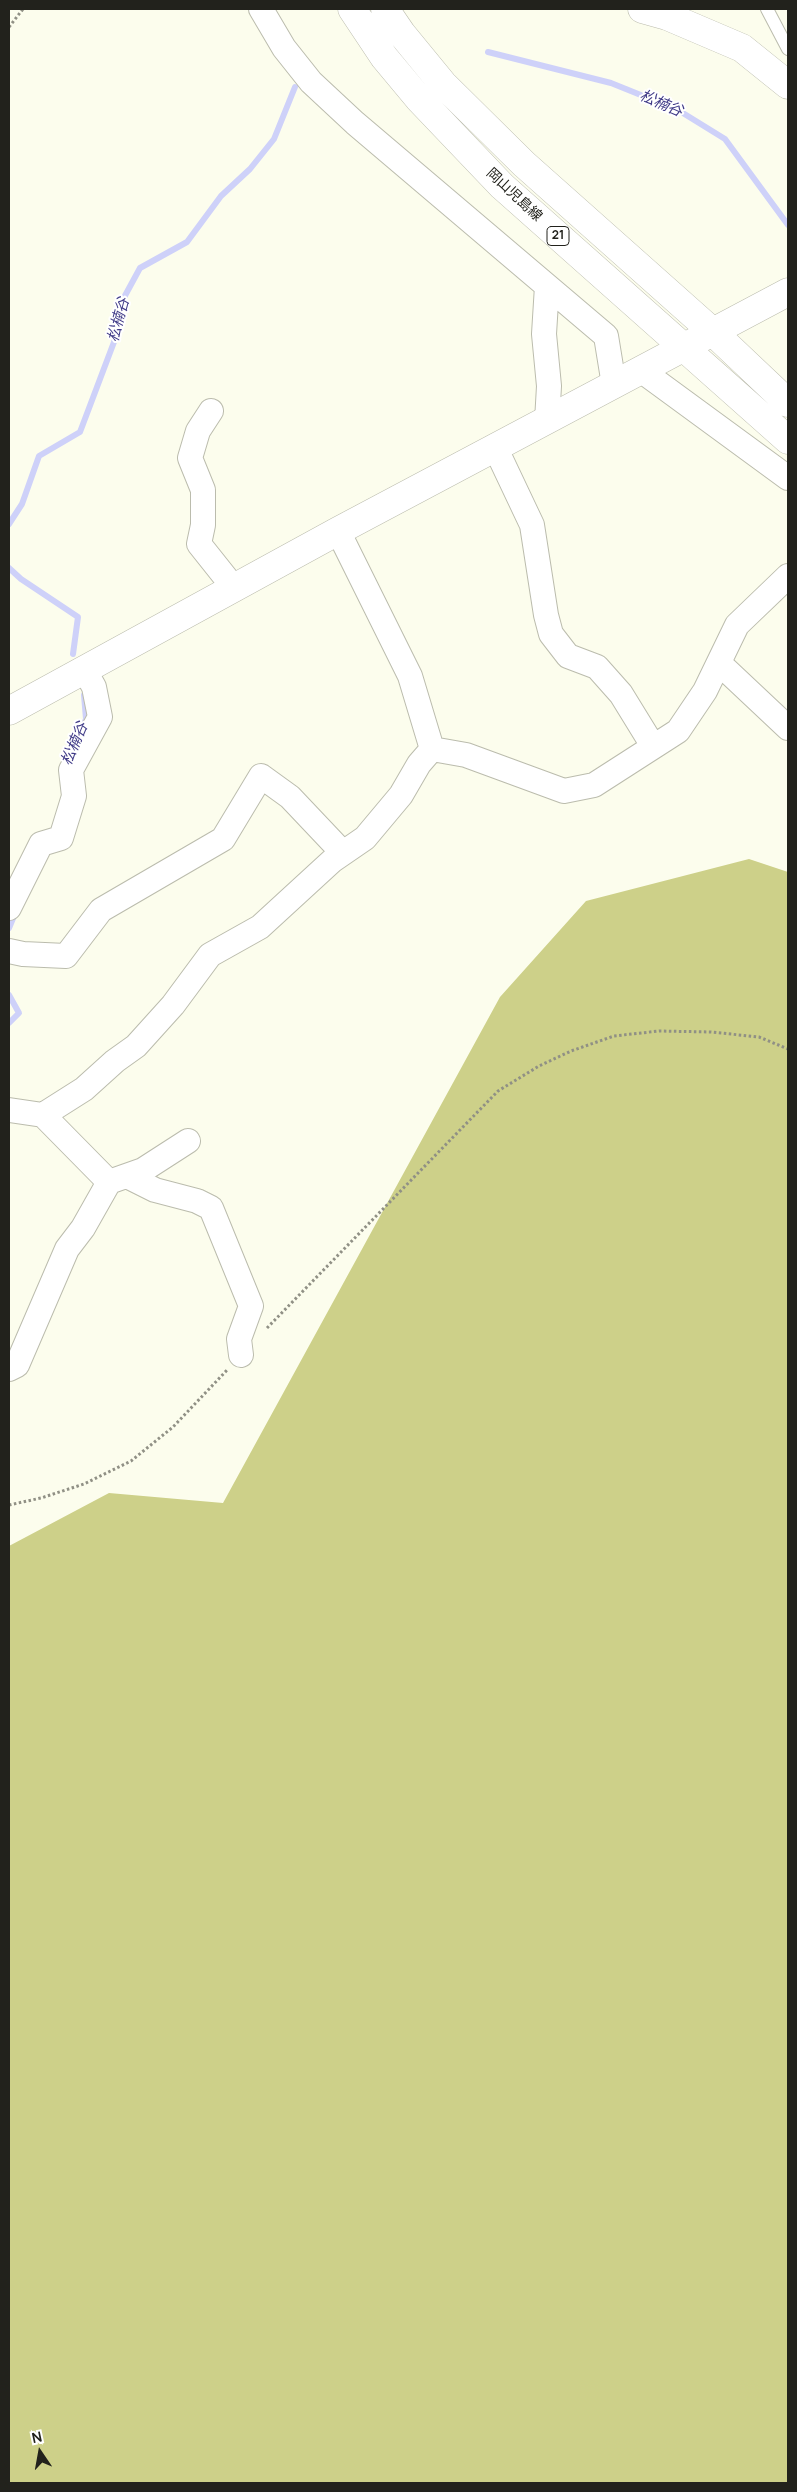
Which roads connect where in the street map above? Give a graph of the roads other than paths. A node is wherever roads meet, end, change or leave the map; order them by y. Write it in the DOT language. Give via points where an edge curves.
graph roads {
  1 [pos="261,9"];
  2 [pos="352,9"];
  3 [pos="385,9"];
  4 [pos="642,9"];
  5 [pos="767,9"];
  6 [pos="788,49"];
  7 [pos="788,85"];
  8 [pos="547,286"];
  9 [pos="788,292"];
  10 [pos="714,333"];
  11 [pos="684,349"];
  12 [pos="642,371"];
  13 [pos="614,385"];
  14 [pos="788,404"];
  15 [pos="211,411"];
  16 [pos="546,421"];
  17 [pos="788,440"];
  18 [pos="496,449"];
  19 [pos="788,478"];
  20 [pos="338,531"];
  21 [pos="788,576"];
  22 [pos="234,588"];
  23 [pos="720,664"];
  24 [pos="84,669"];
  25 [pos="9,711"];
  26 [pos="788,728"];
  27 [pos="653,746"];
  28 [pos="432,749"];
  29 [pos="343,853"];
  30 [pos="9,908"];
  31 [pos="9,951"];
  32 [pos="9,1110"];
  33 [pos="43,1115"];
  34 [pos="188,1141"];
  35 [pos="118,1179"];
  36 [pos="241,1355"];
  37 [pos="9,1369"];
  1 -- 8 [label="street" via="284,48 311,82"];
  2 -- 11 [label="main road, 岡山児島線 / 21" via="384,57 419,99 502,186"];
  3 -- 10 [label="main road, 21" via="443,84 524,164"];
  4 -- 7 [label="main road" via="742,48"];
  5 -- 6 [label="lane"];
  8 -- 13 [label="street" via="606,336"];
  8 -- 16 [label="street" via="544,334 549,386"];
  9 -- 10 [label="main road"];
  10 -- 11 [label="main road"];
  10 -- 14 [label="main road, 21"];
  11 -- 12 [label="main road"];
  11 -- 17 [label="main road, 岡山児島線 / 21"];
  12 -- 13 [label="main road"];
  12 -- 19 [label="street"];
  13 -- 16 [label="main road"];
  15 -- 22 [label="street" via="198,431 190,458 203,490 203,525 199,544"];
  16 -- 18 [label="main road"];
  18 -- 20 [label="main road"];
  18 -- 27 [label="street" via="532,525 551,634 568,656 597,667 621,694"];
  20 -- 22 [label="main road"];
  20 -- 28 [label="street" via="410,676"];
  21 -- 23 [label="street" via="736,625"];
  22 -- 24 [label="main road"];
  23 -- 26 [label="street"];
  23 -- 27 [label="street" via="678,731"];
  24 -- 25 [label="main road"];
  24 -- 30 [label="street" via="94,687 100,717 71,770 74,796 61,838 42,844"];
  27 -- 28 [label="street" via="594,785 564,791 466,755"];
  28 -- 29 [label="street" via="401,795 365,838"];
  29 -- 31 [label="street" via="290,797 261,776 223,838 101,910 66,956"];
  29 -- 33 [label="street" via="260,927 210,955 173,1005 136,1046 84,1089"];
  32 -- 33 [label="street"];
  33 -- 35 [label="street"];
  34 -- 35 [label="street" via="143,1170"];
  35 -- 36 [label="street" via="197,1201 211,1208 251,1306 239,1339"];
  35 -- 37 [label="street" via="67,1249 17,1365"];
}
